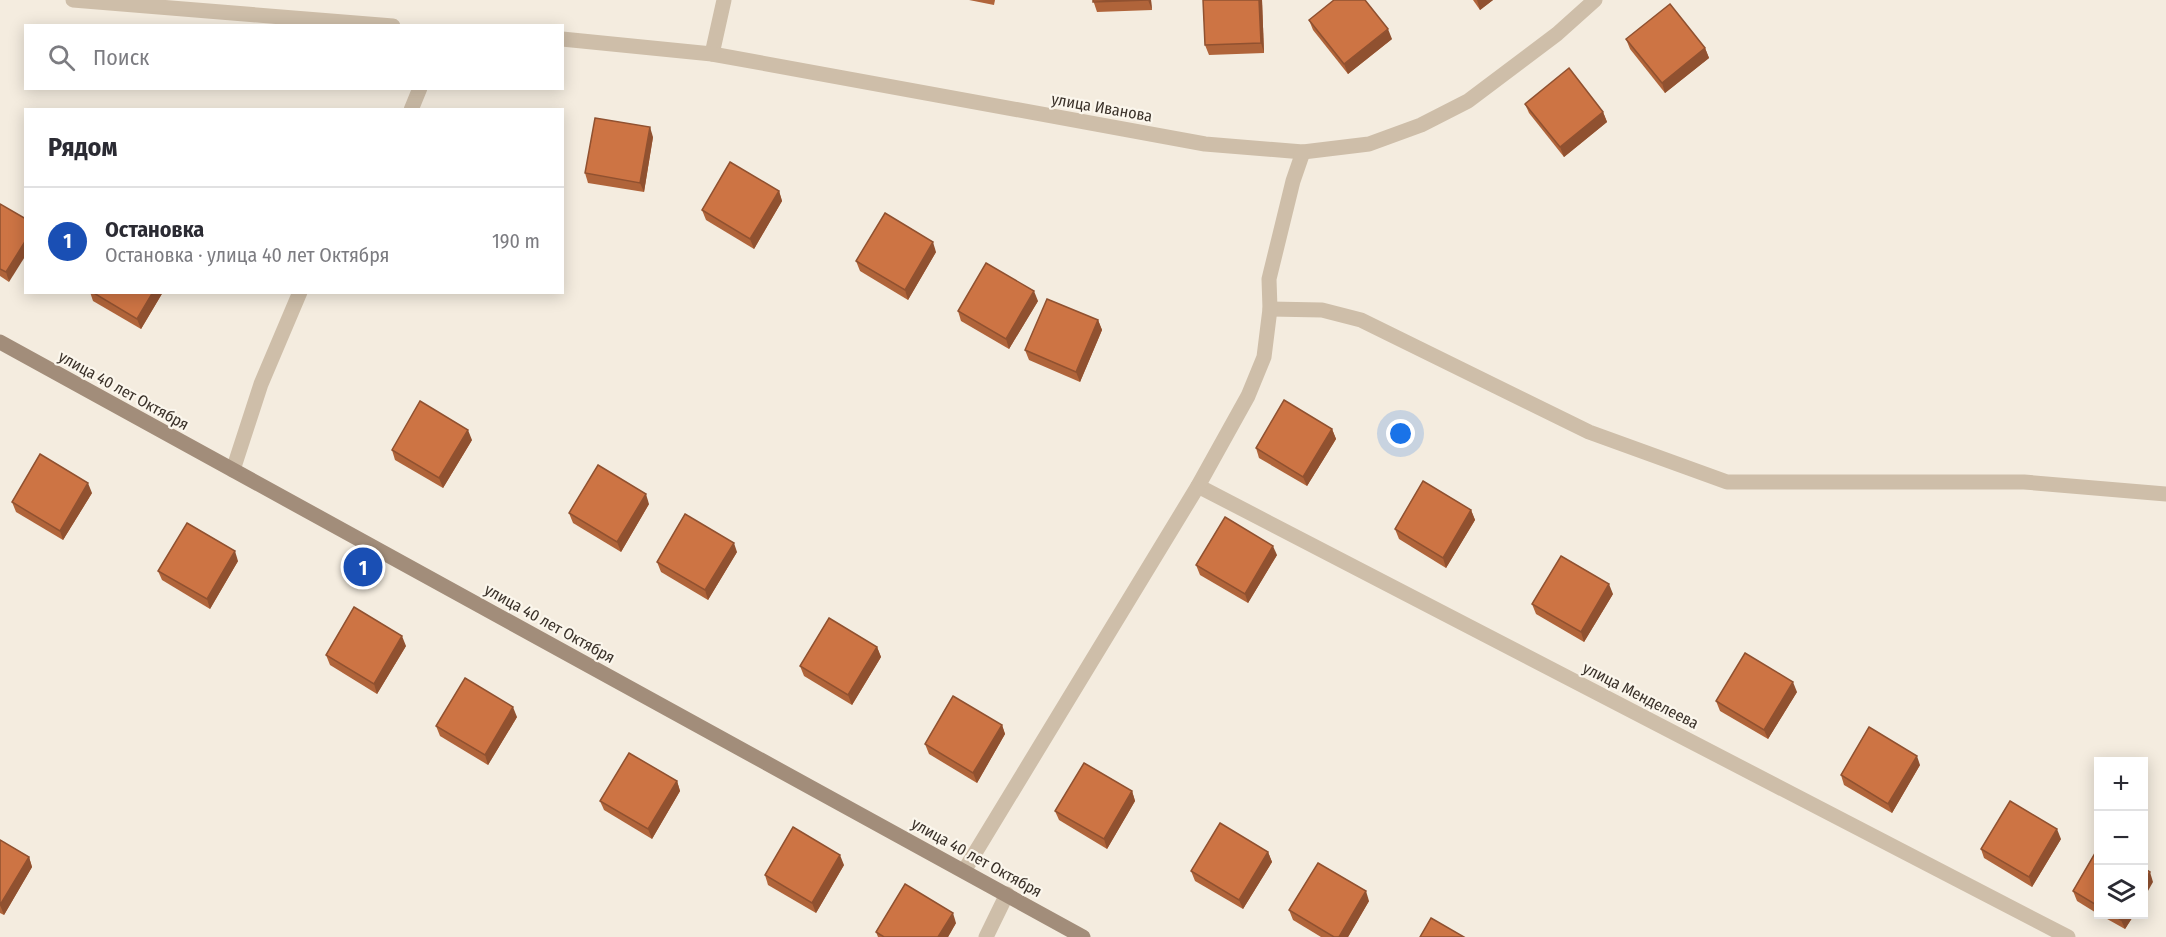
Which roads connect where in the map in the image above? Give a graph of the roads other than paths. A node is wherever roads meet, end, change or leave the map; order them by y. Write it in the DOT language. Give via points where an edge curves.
graph roads {
  1 [pos="73,0"];
  2 [pos="724,0"];
  3 [pos="1595,0"];
  4 [pos="368,24"];
  5 [pos="564,39"];
  6 [pos="712,54"];
  7 [pos="419,90"];
  8 [pos="412,108"];
  9 [pos="1303,152"];
  10 [pos="299,294"];
  11 [pos="1270,309"];
  12 [pos="0,342"];
  13 [pos="232,470"];
  14 [pos="1198,486"];
  15 [pos="2166,494"];
  16 [pos="964,871"];
  17 [pos="1007,894"];
  18 [pos="986,937"];
  19 [pos="1083,937"];
  20 [pos="2068,937"];
  1 -- 4 [label="street"];
  2 -- 6 [label="street"];
  3 -- 9 [label="street, улица Иванова" via="1468,101 1422,125 1369,144"];
  5 -- 6 [label="street, улица Иванова"];
  6 -- 9 [label="street, улица Иванова" via="1205,144"];
  7 -- 8 [label="street"];
  9 -- 11 [label="street" via="1269,279"];
  10 -- 13 [label="street" via="261,384"];
  11 -- 14 [label="street" via="1264,357 1248,396"];
  11 -- 15 [label="street" via="1322,310 1361,320 1589,432 1727,482 2024,482"];
  12 -- 13 [label="street, улица 40 лет Октября"];
  13 -- 16 [label="street, улица 40 лет Октября"];
  14 -- 16 [label="street"];
  14 -- 20 [label="street, улица Менделеева"];
  16 -- 17 [label="street, улица 40 лет Октября"];
  17 -- 18 [label="street"];
  17 -- 19 [label="street, улица 40 лет Октября"];
}
